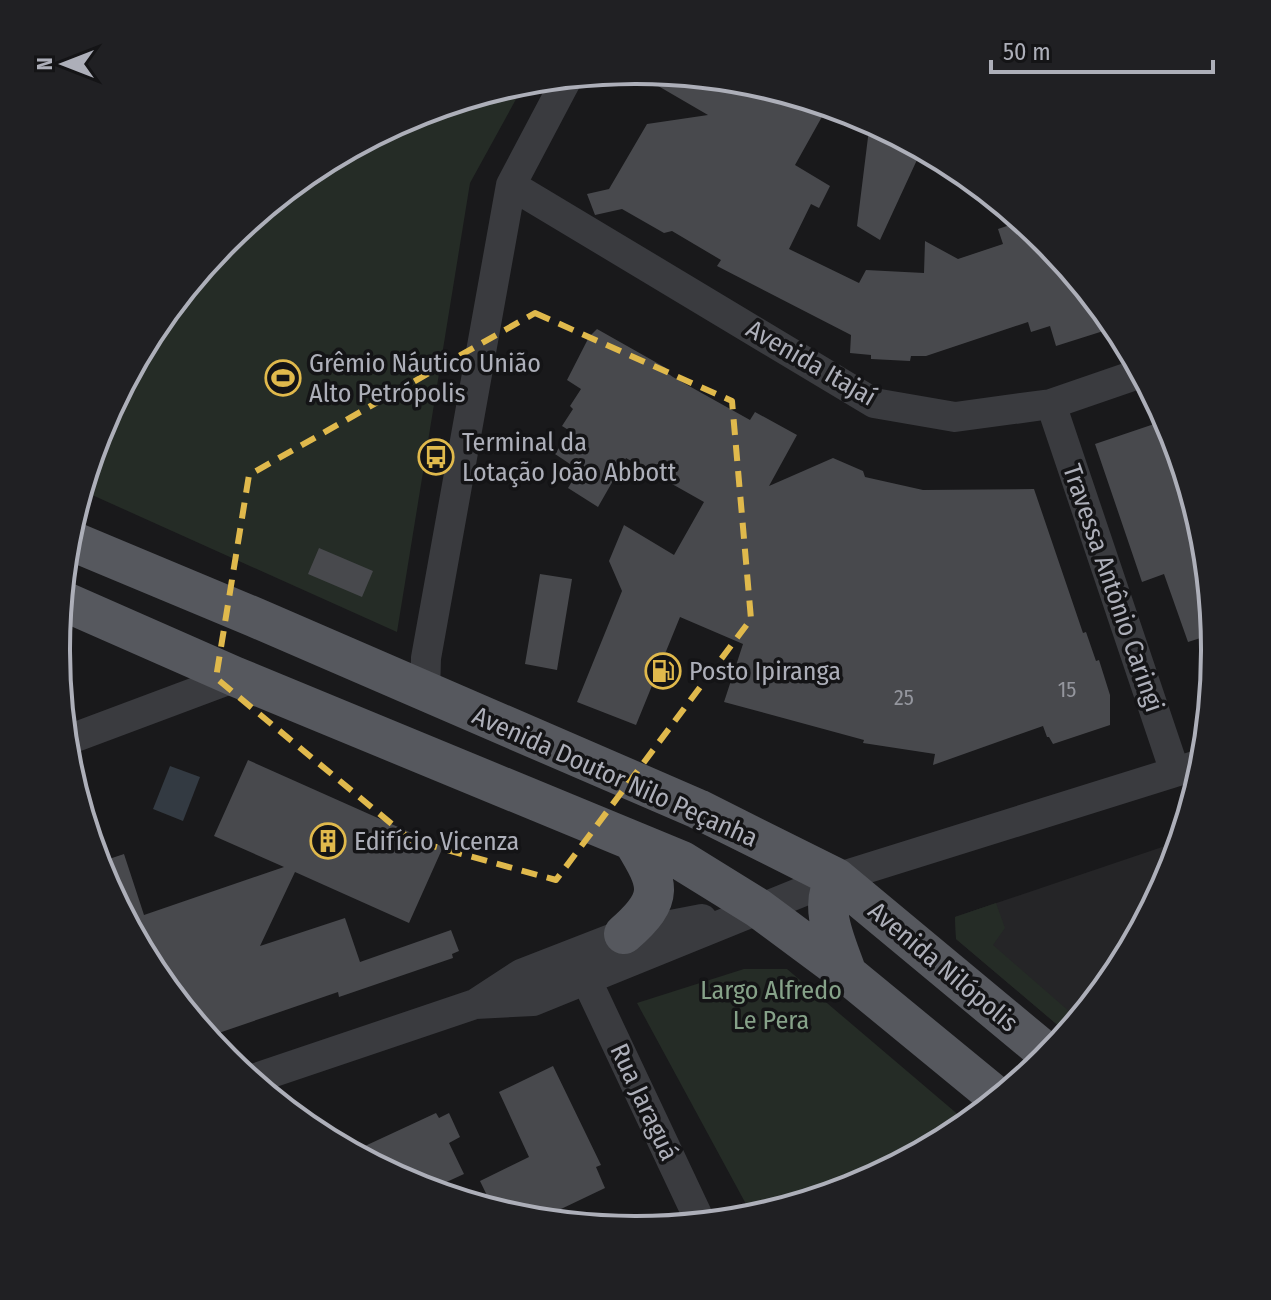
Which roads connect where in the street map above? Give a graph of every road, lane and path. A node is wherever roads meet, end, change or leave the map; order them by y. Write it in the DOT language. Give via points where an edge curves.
graph roads {
  1 [pos="562,89"];
  2 [pos="511,185"];
  3 [pos="1130,377"];
  4 [pos="1051,404"];
  5 [pos="80,545"];
  6 [pos="72,605"];
  7 [pos="177,651"];
  8 [pos="236,677"];
  9 [pos="418,678"];
  10 [pos="168,702"];
  11 [pos="77,736"];
  12 [pos="1188,768"];
  13 [pos="1175,772"];
  14 [pos="633,841"];
  15 [pos="836,878"];
  16 [pos="758,908"];
  17 [pos="624,934"];
  18 [pos="847,974"];
  19 [pos="587,981"];
  20 [pos="475,1004"];
  21 [pos="1039,1046"];
  22 [pos="272,1083"];
  23 [pos="989,1091"];
  24 [pos="696,1212"];
  1 -- 2 [label="street"];
  2 -- 4 [label="street, Avenida Itajaí" via="874,403 955,417"];
  2 -- 9 [label="street"];
  3 -- 4 [label="street, Avenida Itajaí"];
  4 -- 13 [label="street, Travessa Antônio Caringi"];
  5 -- 9 [label="main road, Avenida Doutor Nilo Peçanha"];
  6 -- 7 [label="main road, Avenida Doutor Nilo Peçanha"];
  7 -- 8 [label="main road, Avenida Doutor Nilo Peçanha"];
  7 -- 10 [label="street"];
  8 -- 10 [label="street"];
  8 -- 14 [label="main road, Avenida Doutor Nilo Peçanha"];
  9 -- 15 [label="main road, Avenida Doutor Nilo Peçanha"];
  10 -- 11 [label="street"];
  12 -- 13 [label="street"];
  13 -- 15 [label="street"];
  14 -- 16 [label="main road, Avenida Doutor Nilo Peçanha" via="682,861"];
  14 -- 17 [label="main road" via="652,873 654,895 647,914"];
  15 -- 16 [label="street"];
  15 -- 18 [label="main road" via="827,909"];
  15 -- 21 [label="main road, Avenida Nilópolis"];
  16 -- 17 [label="street"];
  16 -- 18 [label="main road"];
  16 -- 19 [label="street"];
  17 -- 20 [label="street" via="521,974"];
  18 -- 23 [label="main road"];
  19 -- 20 [label="street" via="533,1001"];
  19 -- 24 [label="street, Rua Jaraguá"];
  20 -- 22 [label="street"];
}
